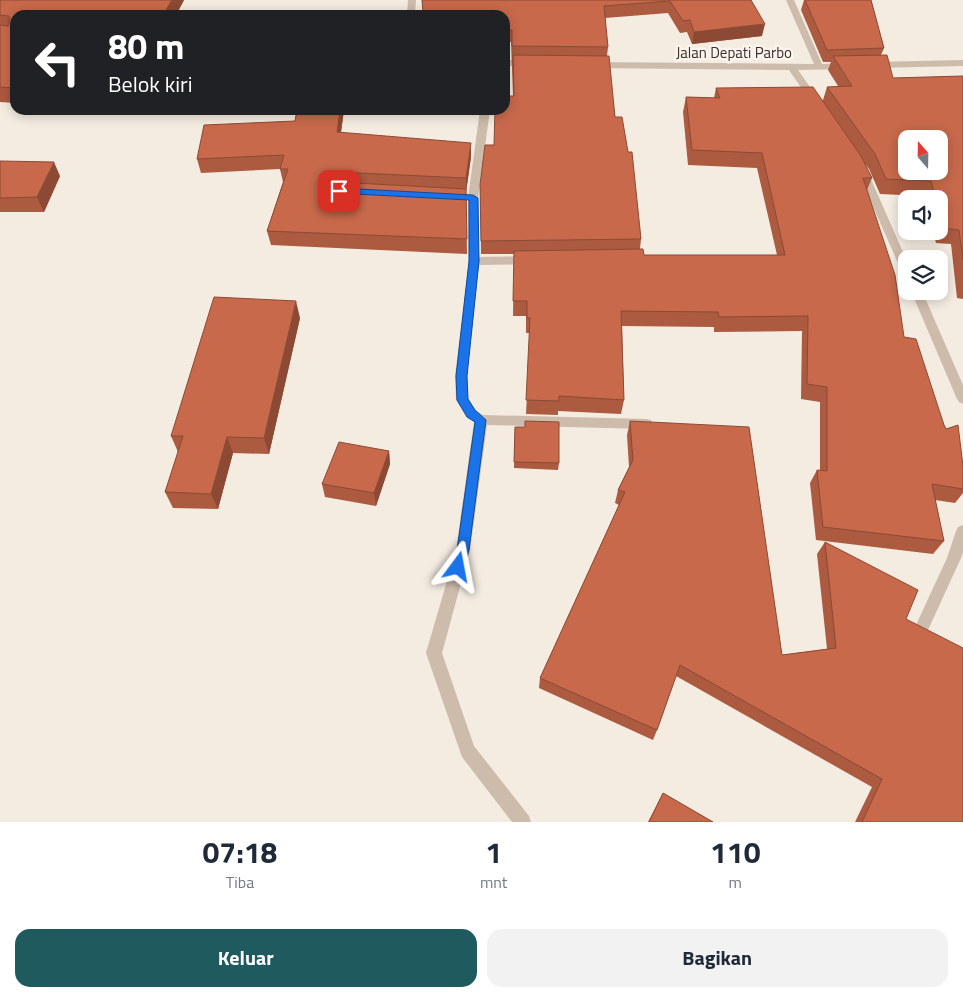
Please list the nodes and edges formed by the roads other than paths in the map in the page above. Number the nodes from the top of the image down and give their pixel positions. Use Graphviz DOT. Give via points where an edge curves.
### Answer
graph roads {
  1 [pos="790,0"];
  2 [pos="510,63"];
  3 [pos="534,63"];
  4 [pos="963,63"];
  5 [pos="584,64"];
  6 [pos="867,65"];
  7 [pos="818,66"];
  8 [pos="857,66"];
  9 [pos="792,67"];
  10 [pos="819,107"];
  11 [pos="484,115"];
  12 [pos="857,162"];
  13 [pos="898,252"];
  14 [pos="544,260"];
  15 [pos="474,261"];
  16 [pos="920,300"];
  17 [pos="963,399"];
  18 [pos="481,420"];
  19 [pos="661,424"];
  20 [pos="963,531"];
  21 [pos="923,625"];
  22 [pos="524,822"];
  1 -- 7 [label="street"];
  2 -- 3 [label="street"];
  4 -- 6 [label="street"];
  5 -- 9 [label="street, Jalan Depati Parbo"];
  7 -- 8 [label="street, Jalan Depati Parbo"];
  7 -- 9 [label="street, Jalan Depati Parbo"];
  9 -- 10 [label="street"];
  11 -- 15 [label="street" via="468,198"];
  12 -- 13 [label="street"];
  14 -- 15 [label="street"];
  15 -- 18 [label="street" via="461,376 462,400"];
  16 -- 17 [label="street"];
  18 -- 19 [label="street"];
  18 -- 22 [label="street" via="463,550 434,653 468,751"];
  20 -- 21 [label="street"];
}
